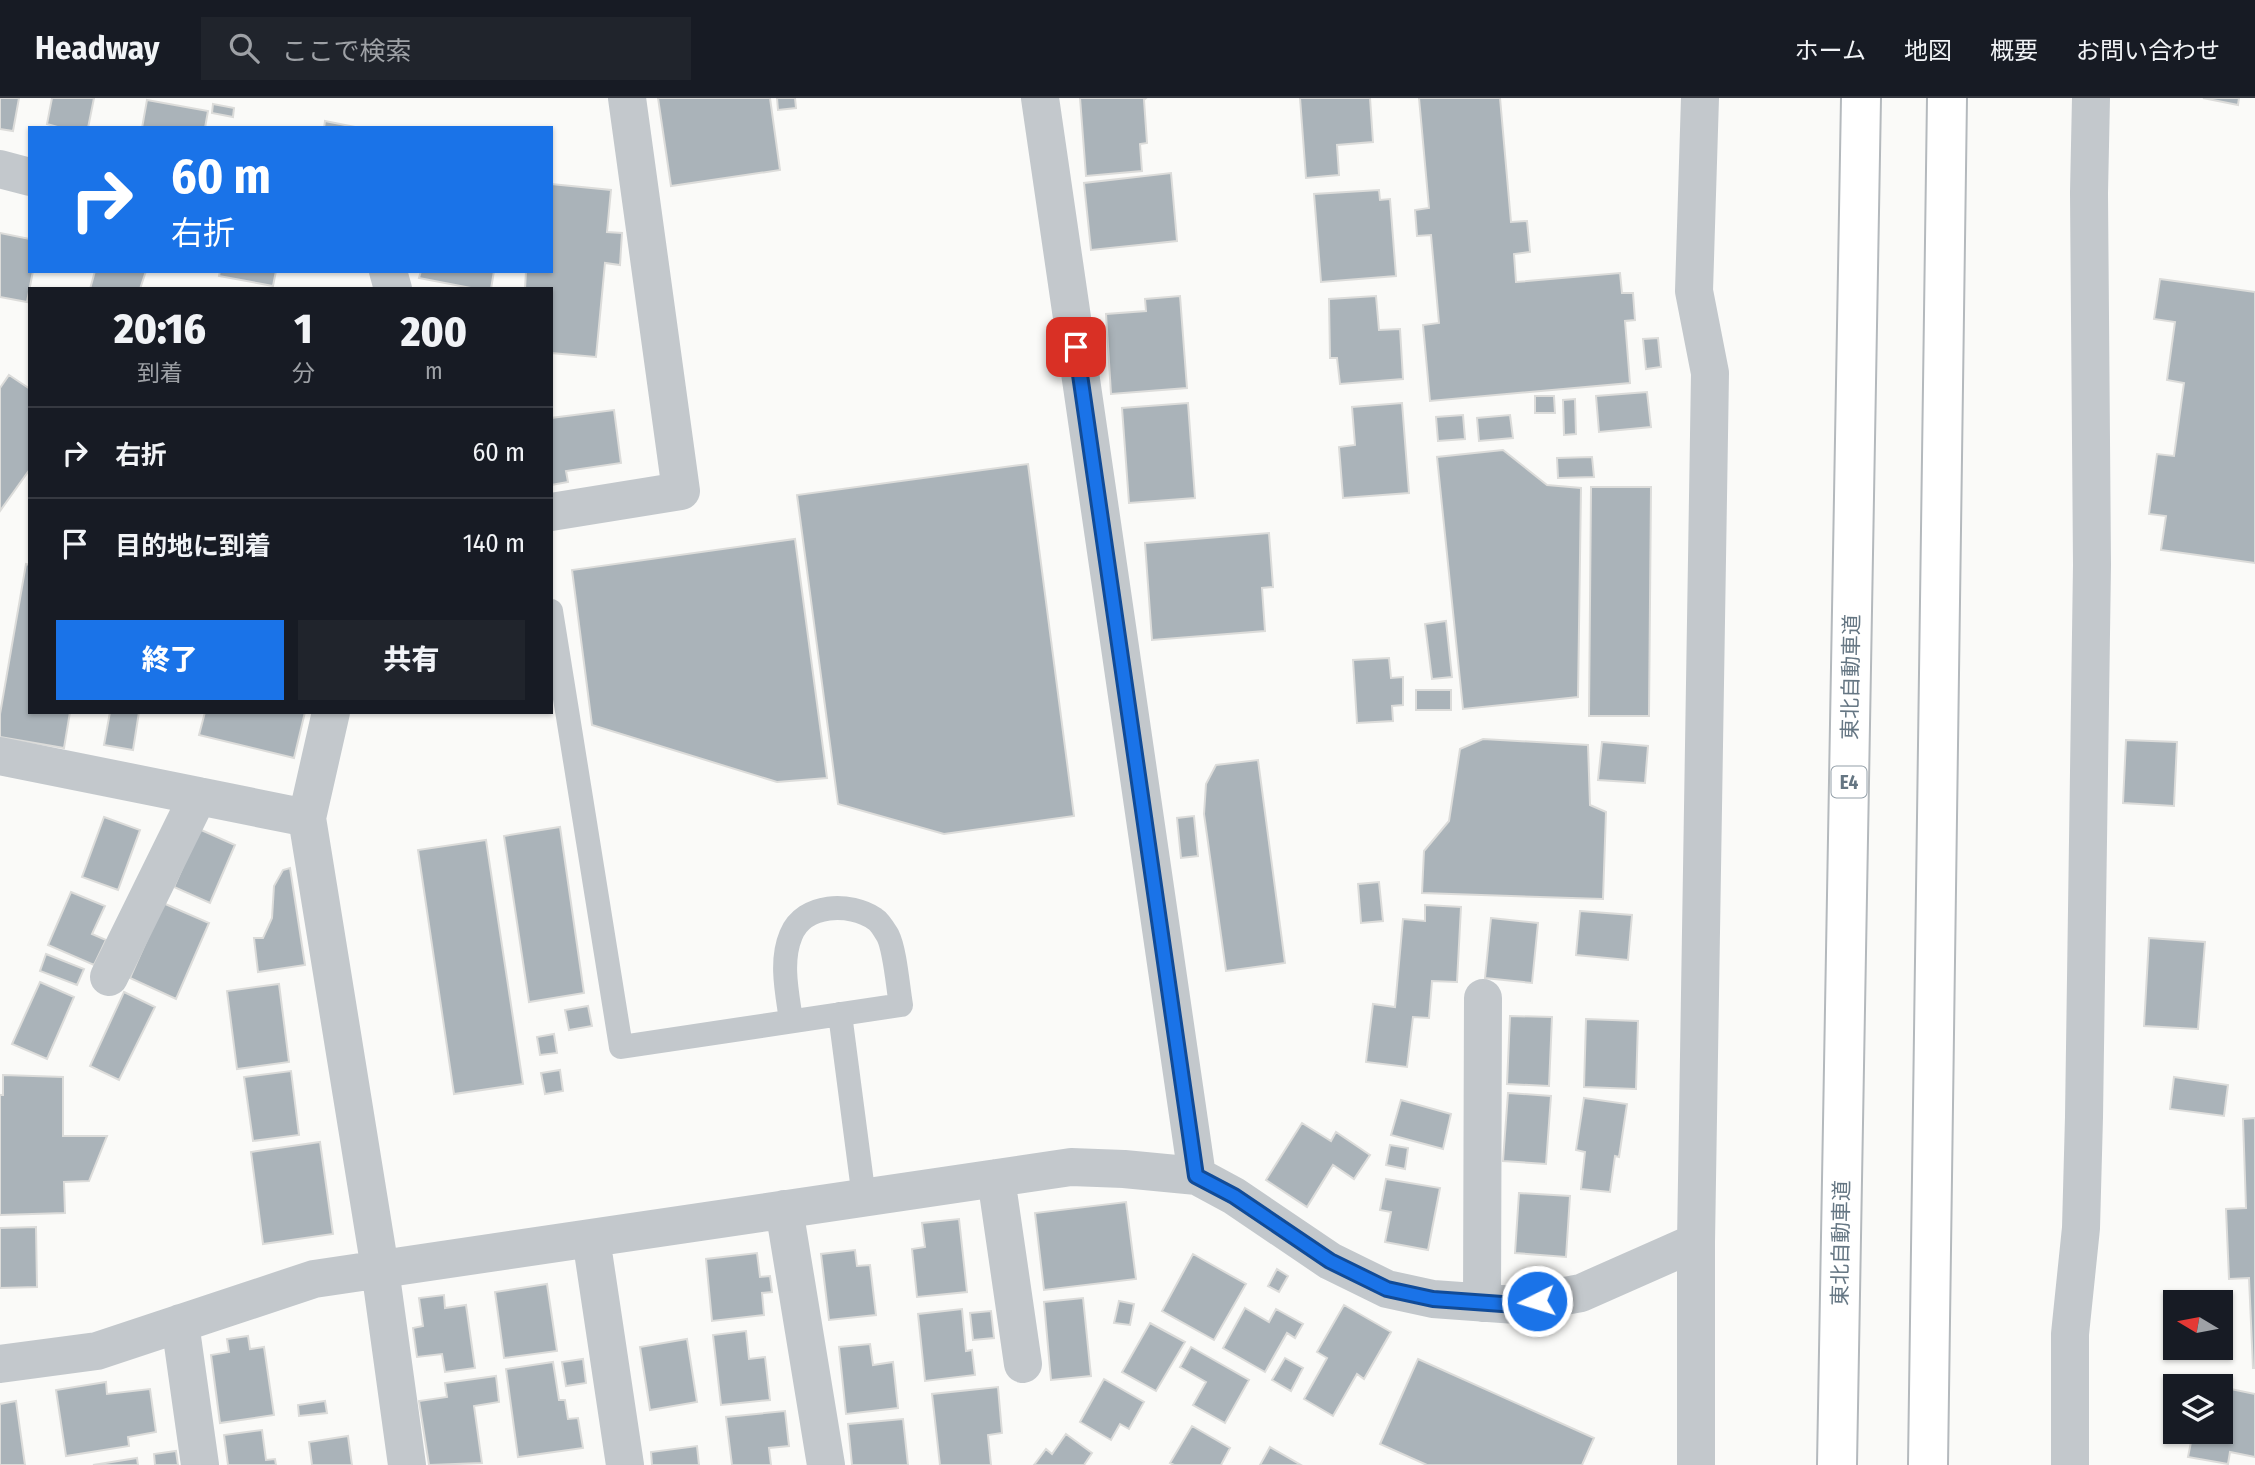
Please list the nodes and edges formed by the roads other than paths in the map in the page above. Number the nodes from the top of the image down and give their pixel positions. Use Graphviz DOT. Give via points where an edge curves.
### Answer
graph roads {
  1 [pos="627,98"];
  2 [pos="1040,98"];
  3 [pos="1700,98"];
  4 [pos="1861,98"];
  5 [pos="1947,98"];
  6 [pos="2091,98"];
  7 [pos="0,169"];
  8 [pos="28,176"];
  9 [pos="553,512"];
  10 [pos="553,623"];
  11 [pos="331,714"];
  12 [pos="0,756"];
  13 [pos="198,796"];
  14 [pos="307,818"];
  15 [pos="109,977"];
  16 [pos="1483,998"];
  17 [pos="840,1014"];
  18 [pos="791,1020"];
  19 [pos="1196,1176"];
  20 [pos="996,1178"];
  21 [pos="864,1198"];
  22 [pos="785,1209"];
  23 [pos="591,1238"];
  24 [pos="1696,1242"];
  25 [pos="380,1269"];
  26 [pos="1482,1303"];
  27 [pos="180,1323"];
  28 [pos="0,1364"];
  29 [pos="1023,1364"];
  30 [pos="200,1465"];
  31 [pos="407,1465"];
  32 [pos="625,1465"];
  33 [pos="826,1465"];
  34 [pos="1696,1465"];
  35 [pos="1837,1465"];
  36 [pos="1928,1465"];
  37 [pos="2070,1465"];
  1 -- 9 [label="street" via="681,491"];
  2 -- 19 [label="street"];
  3 -- 24 [label="street" via="1694,291 1710,373"];
  4 -- 35 [label="highway, 東北自動車道 / E4"];
  5 -- 36 [label="highway"];
  6 -- 37 [label="street" via="2084,1117 2081,1228 2070,1334"];
  7 -- 8 [label="street"];
  10 -- 18 [label="lane" via="621,1047"];
  11 -- 14 [label="street"];
  12 -- 13 [label="street"];
  13 -- 14 [label="street"];
  13 -- 15 [label="street"];
  14 -- 25 [label="street"];
  16 -- 26 [label="street"];
  17 -- 18 [label="lane"];
  17 -- 18 [label="lane" via="901,1005 890,939 877,920 858,911 827,907 806,916 791,933 784,965"];
  17 -- 21 [label="lane"];
  19 -- 20 [label="street" via="1071,1167"];
  19 -- 26 [label="street" via="1330,1261 1387,1289"];
  20 -- 21 [label="street"];
  20 -- 29 [label="street"];
  21 -- 22 [label="street"];
  22 -- 23 [label="street"];
  22 -- 33 [label="street"];
  23 -- 25 [label="street"];
  23 -- 32 [label="street"];
  24 -- 26 [label="street" via="1581,1293 1516,1305"];
  24 -- 34 [label="street"];
  25 -- 27 [label="street" via="314,1279"];
  25 -- 31 [label="street"];
  27 -- 28 [label="street" via="97,1351"];
  27 -- 30 [label="street"];
}
